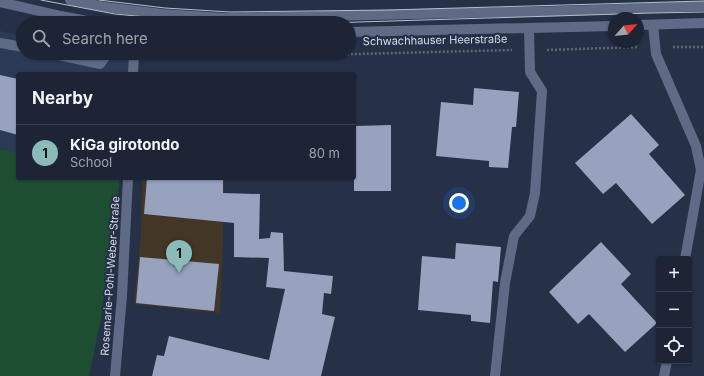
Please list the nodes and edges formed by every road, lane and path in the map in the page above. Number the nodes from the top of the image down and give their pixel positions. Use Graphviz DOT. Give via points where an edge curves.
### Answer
graph roads {
  1 [pos="70,0"];
  2 [pos="0,2"];
  3 [pos="704,6"];
  4 [pos="61,16"];
  5 [pos="193,16"];
  6 [pos="321,16"];
  7 [pos="704,23"];
  8 [pos="644,25"];
  9 [pos="653,25"];
  10 [pos="608,26"];
  11 [pos="529,28"];
  12 [pos="356,32"];
  13 [pos="0,43"];
  14 [pos="16,46"];
  15 [pos="656,47"];
  16 [pos="704,47"];
  17 [pos="530,50"];
  18 [pos="356,54"];
  19 [pos="82,60"];
  20 [pos="103,60"];
  21 [pos="134,60"];
  22 [pos="133,72"];
  23 [pos="128,180"];
  24 [pos="686,256"];
  25 [pos="666,364"];
  26 [pos="115,376"];
  27 [pos="495,376"];
  28 [pos="664,376"];
  1 -- 5 [label="main road" via="105,7"];
  2 -- 4 [label="main road"];
  3 -- 6 [label="main road"];
  7 -- 9 [label="main road"];
  8 -- 9 [label="main road"];
  9 -- 15 [label="main road"];
  10 -- 11 [label="main road, Schwachhauser Heerstraße"];
  11 -- 12 [label="main road, Schwachhauser Heerstraße"];
  11 -- 17 [label="main road"];
  13 -- 14 [label="main road"];
  15 -- 16 [label="path, Schwachhauser Heerstraße"];
  15 -- 17 [label="path, Schwachhauser Heerstraße"];
  15 -- 24 [label="main road" via="656,54 696,146 701,170"];
  17 -- 18 [label="path, Schwachhauser Heerstraße"];
  17 -- 27 [label="main road" via="530,72 542,91 535,193 530,216 514,236 505,283"];
  19 -- 20 [label="main road" via="100,64"];
  21 -- 22 [label="main road"];
  23 -- 26 [label="main road, Rosemarie-Pohl-Weber-Straße"];
  25 -- 28 [label="main road"];
}
